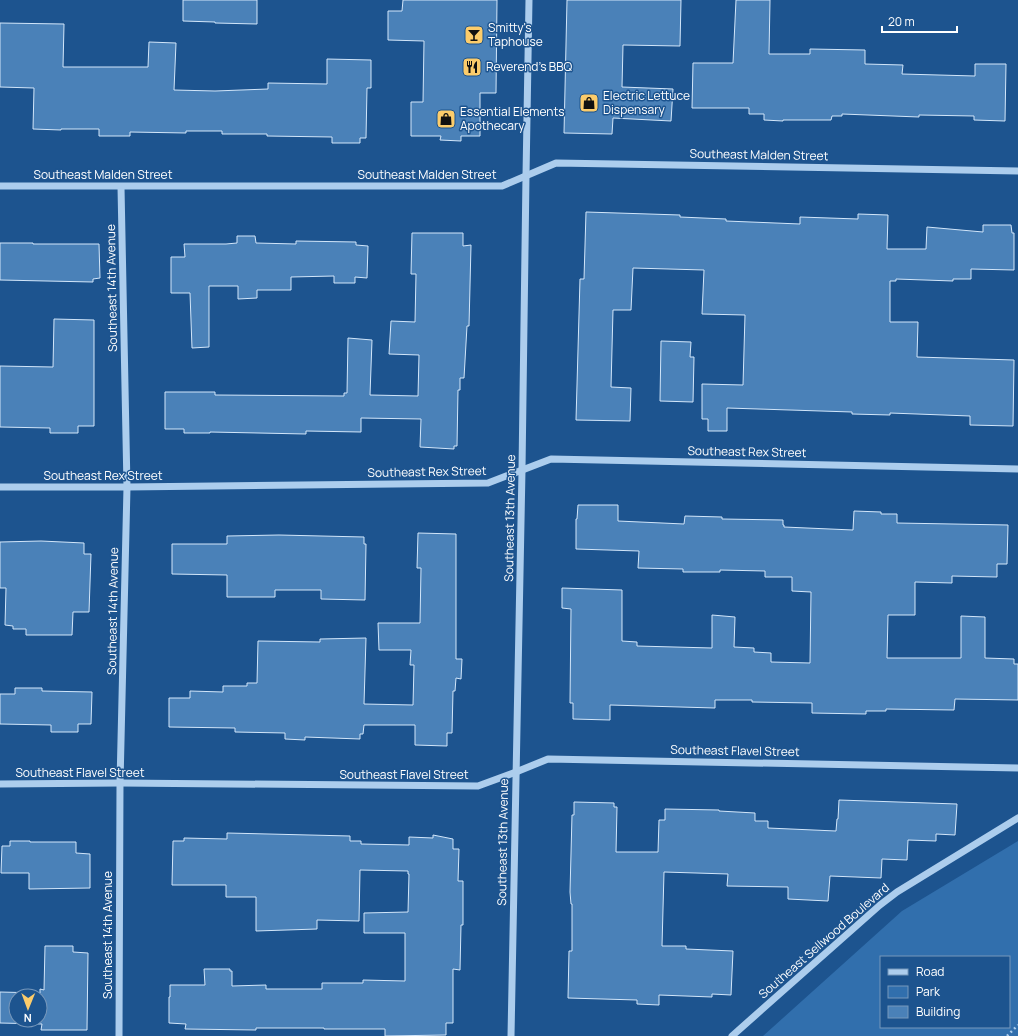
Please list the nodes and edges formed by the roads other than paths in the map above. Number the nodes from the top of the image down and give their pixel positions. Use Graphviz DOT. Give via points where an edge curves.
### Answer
graph roads {
  1 [pos="529,0"];
  2 [pos="1018,170"];
  3 [pos="526,176"];
  4 [pos="0,186"];
  5 [pos="121,186"];
  6 [pos="1018,469"];
  7 [pos="522,470"];
  8 [pos="0,487"];
  9 [pos="127,487"];
  10 [pos="1018,768"];
  11 [pos="516,772"];
  12 [pos="120,783"];
  13 [pos="0,784"];
  14 [pos="1018,818"];
  15 [pos="119,1036"];
  16 [pos="511,1036"];
  17 [pos="732,1036"];
  1 -- 3 [label="street, Southeast 13th Avenue"];
  2 -- 3 [label="street, Southeast Malden Street" via="556,163"];
  3 -- 5 [label="street, Southeast Malden Street" via="502,186"];
  3 -- 7 [label="street, Southeast 13th Avenue"];
  4 -- 5 [label="street, Southeast Malden Street"];
  5 -- 9 [label="street, Southeast 14th Avenue"];
  6 -- 7 [label="street, Southeast Rex Street" via="551,459"];
  7 -- 9 [label="street, Southeast Rex Street" via="488,483"];
  7 -- 11 [label="street, Southeast 13th Avenue"];
  8 -- 9 [label="street, Southeast Rex Street"];
  9 -- 12 [label="street, Southeast 14th Avenue"];
  10 -- 11 [label="street, Southeast Flavel Street" via="548,759"];
  11 -- 12 [label="street, Southeast Flavel Street" via="478,786"];
  11 -- 16 [label="street, Southeast 13th Avenue"];
  12 -- 13 [label="street, Southeast Flavel Street"];
  12 -- 15 [label="street, Southeast 14th Avenue"];
  14 -- 17 [label="street, Southeast Sellwood Boulevard" via="897,892"];
}
